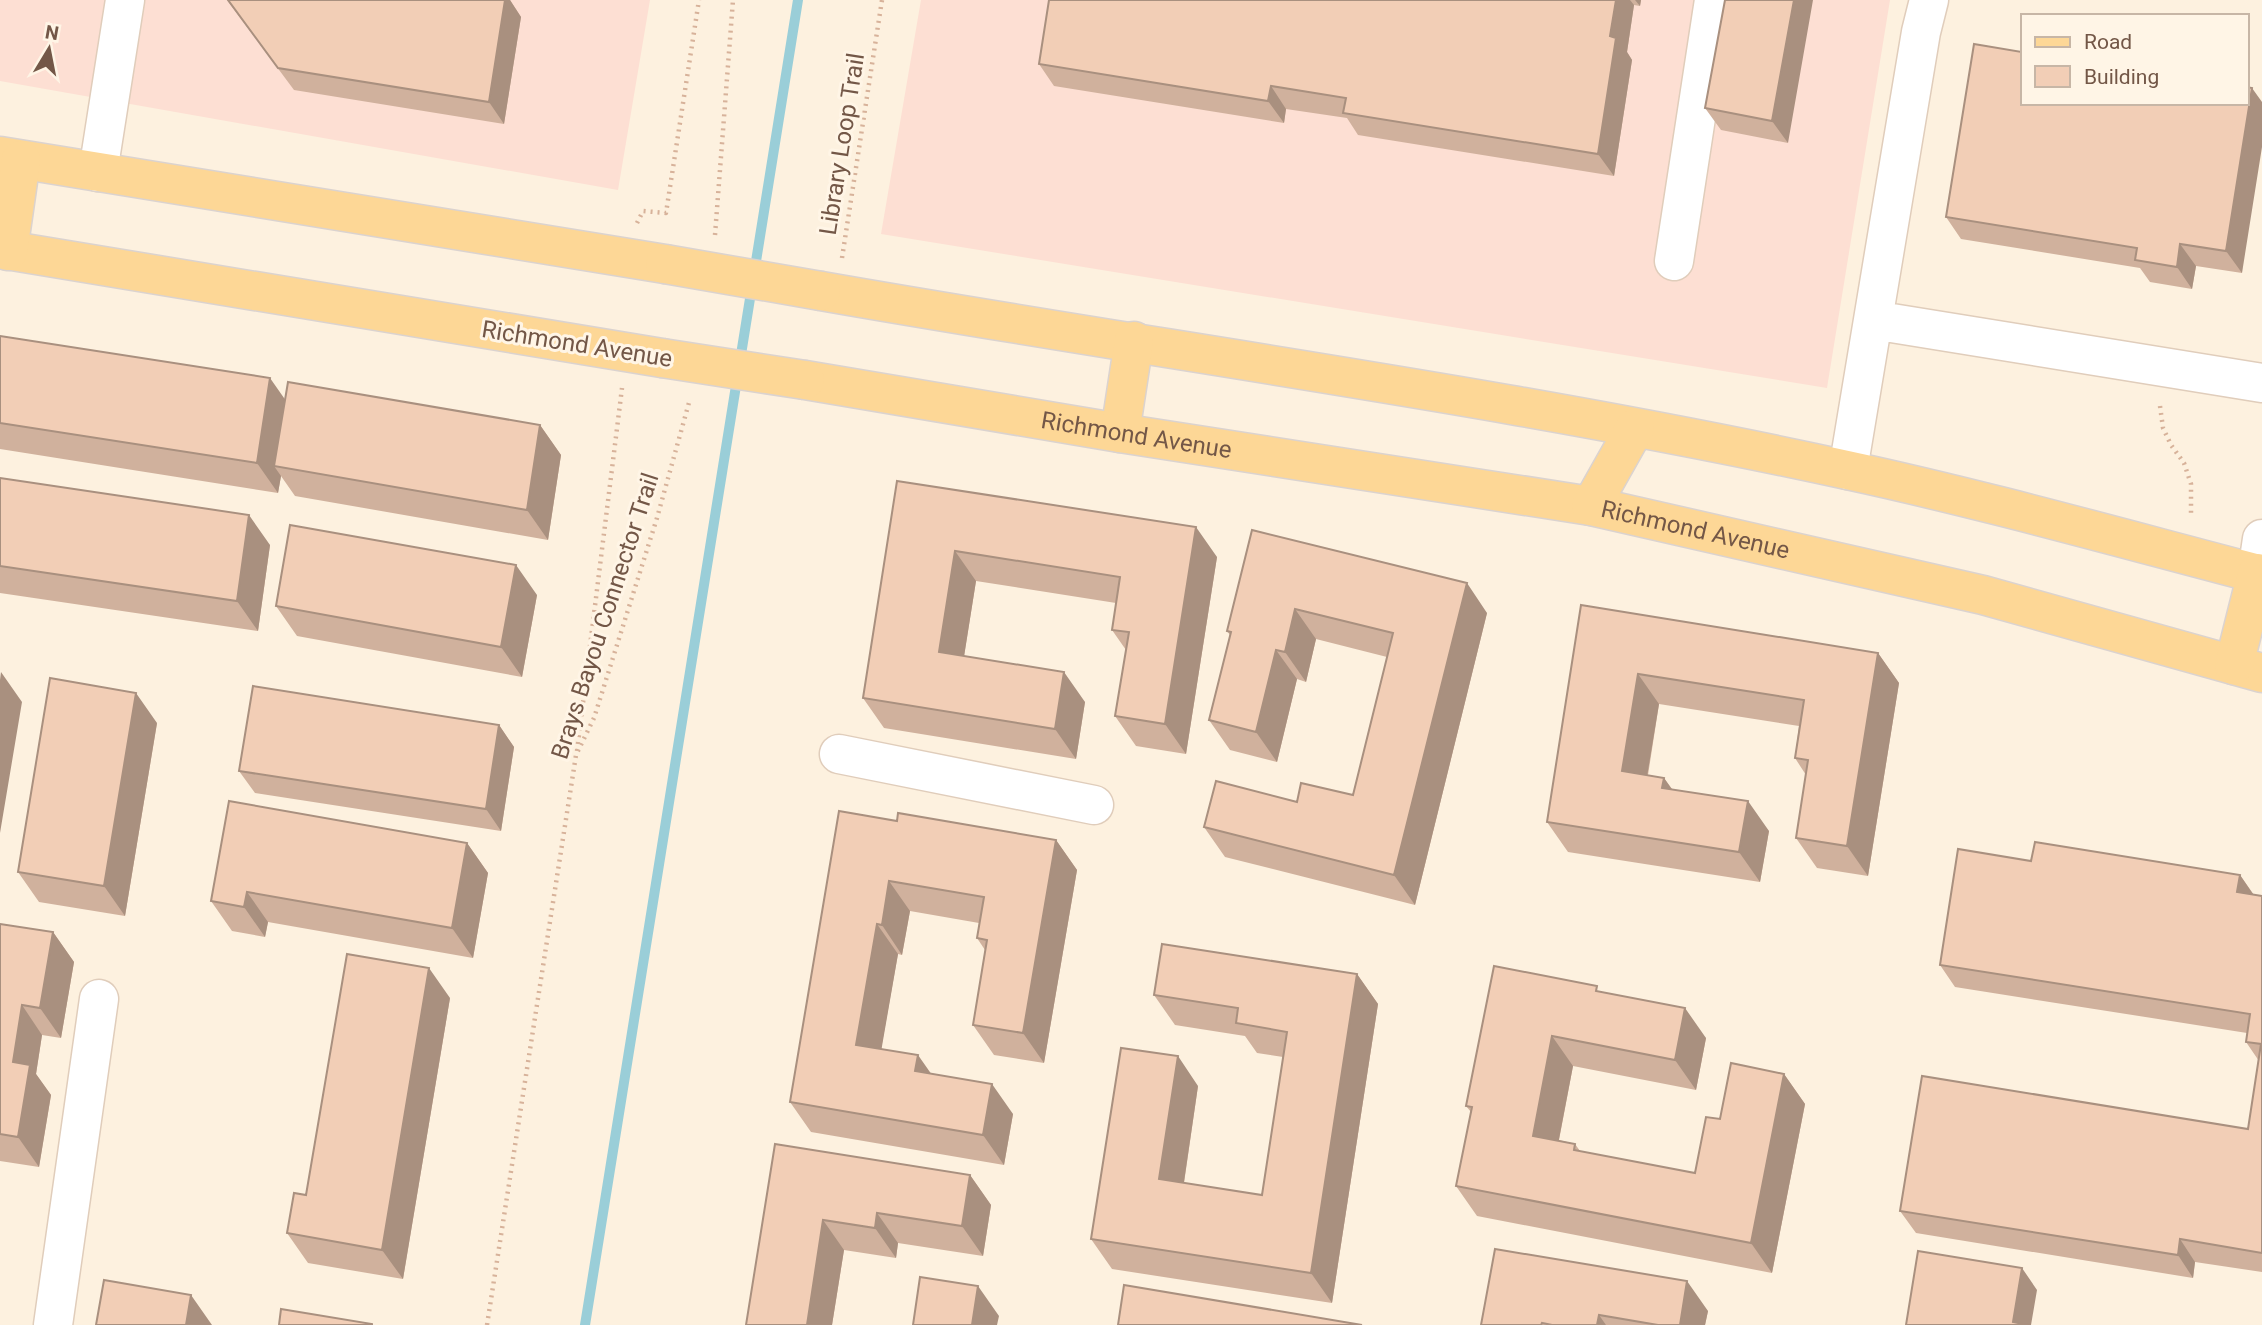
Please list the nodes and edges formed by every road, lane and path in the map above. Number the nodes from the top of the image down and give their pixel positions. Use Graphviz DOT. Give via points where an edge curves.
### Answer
graph roads {
  1 [pos="125,0"];
  2 [pos="699,0"];
  3 [pos="733,0"];
  4 [pos="882,0"];
  5 [pos="1714,0"];
  6 [pos="1929,0"];
  7 [pos="10,158"];
  8 [pos="98,173"];
  9 [pos="714,240"];
  10 [pos="4,250"];
  11 [pos="1674,261"];
  12 [pos="655,262"];
  13 [pos="829,292"];
  14 [pos="1873,320"];
  15 [pos="1134,341"];
  16 [pos="2166,367"];
  17 [pos="623,379"];
  18 [pos="2262,383"];
  19 [pos="691,398"];
  20 [pos="1635,428"];
  21 [pos="1120,433"];
  22 [pos="1848,470"];
  23 [pos="1591,506"];
  24 [pos="2183,554"];
  25 [pos="2260,562"];
  26 [pos="2248,669"];
  27 [pos="839,754"];
  28 [pos="576,755"];
  29 [pos="1094,805"];
  30 [pos="99,999"];
  31 [pos="53,1325"];
  32 [pos="487,1325"];
  1 -- 8 [label="lane"];
  2 -- 12 [label="path" via="666,213 643,211 635,227 659,233"];
  3 -- 9 [label="path"];
  4 -- 13 [label="path, Library Loop Trail"];
  5 -- 11 [label="lane"];
  6 -- 14 [label="lane"];
  7 -- 8 [label="main road"];
  7 -- 10 [label="main road"];
  8 -- 12 [label="main road"];
  10 -- 21 [label="main road, Richmond Avenue, bridge"];
  12 -- 13 [label="main road, bridge"];
  13 -- 15 [label="main road"];
  14 -- 16 [label="lane"];
  14 -- 22 [label="lane"];
  15 -- 20 [label="main road"];
  15 -- 21 [label="main road"];
  16 -- 18 [label="lane"];
  16 -- 24 [label="path" via="2160,405 2163,428 2192,484"];
  17 -- 28 [label="path"];
  19 -- 28 [label="path, Brays Bayou Connector Trail" via="594,718"];
  20 -- 22 [label="main road"];
  20 -- 23 [label="main road"];
  21 -- 23 [label="main road, Richmond Avenue"];
  22 -- 24 [label="main road"];
  23 -- 26 [label="main road, Richmond Avenue" via="1983,594"];
  24 -- 25 [label="main road"];
  25 -- 26 [label="main road"];
  27 -- 29 [label="lane"];
  28 -- 32 [label="path, Brays Bayou Connector Trail"];
  30 -- 31 [label="lane"];
}
